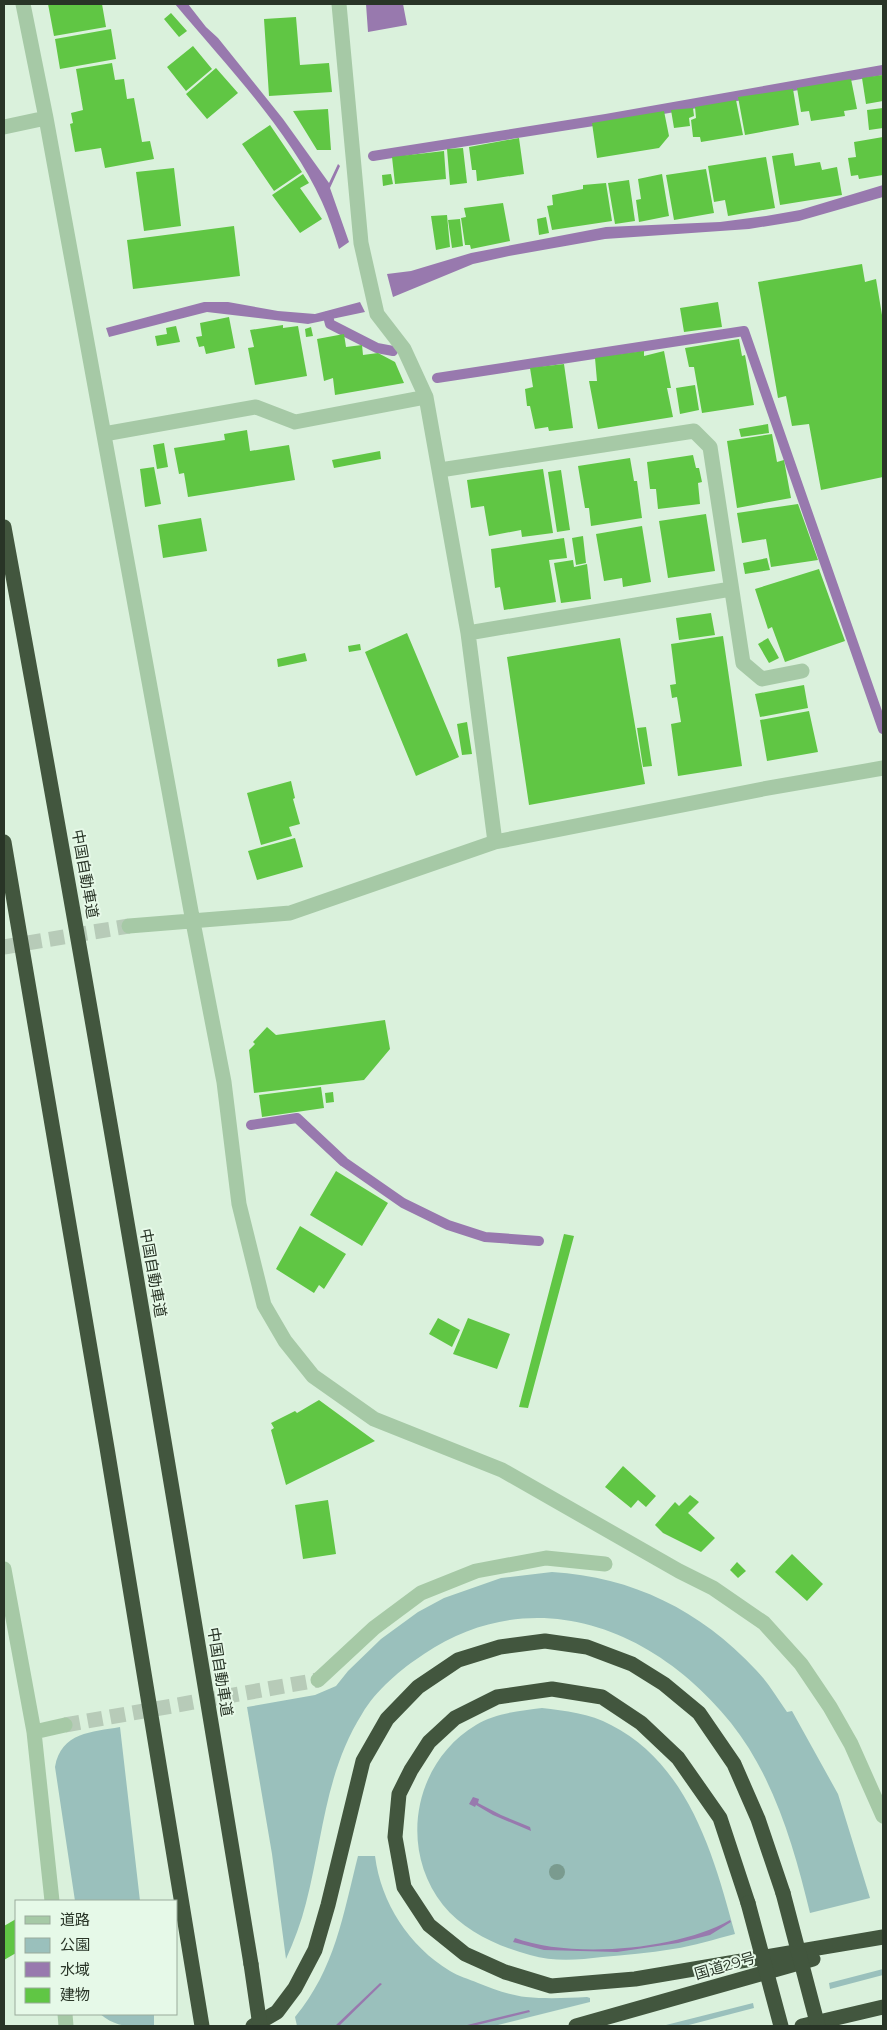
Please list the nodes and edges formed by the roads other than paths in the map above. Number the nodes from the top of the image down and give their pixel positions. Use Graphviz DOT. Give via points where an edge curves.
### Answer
graph roads {
  1 [pos="23,4"];
  2 [pos="339,4"];
  3 [pos="46,118"];
  4 [pos="4,126"];
  5 [pos="426,397"];
  6 [pos="104,434"];
  7 [pos="440,470"];
  8 [pos="4,527"];
  9 [pos="731,589"];
  10 [pos="468,633"];
  11 [pos="802,671"];
  12 [pos="883,768"];
  13 [pos="4,842"];
  14 [pos="495,842"];
  15 [pos="193,922"];
  16 [pos="129,926"];
  17 [pos="605,1564"];
  18 [pos="4,1569"];
  19 [pos="318,1680"];
  20 [pos="65,1724"];
  21 [pos="34,1732"];
  22 [pos="883,1816"];
  23 [pos="52,1900"];
  24 [pos="883,1938"];
  25 [pos="883,2007"];
  26 [pos="202,2026"];
  27 [pos="253,2026"];
  28 [pos="260,2026"];
  29 [pos="576,2026"];
  30 [pos="781,2026"];
  31 [pos="802,2026"];
  32 [pos="818,2026"];
  1 -- 3 [label="street"];
  2 -- 5 [label="street" via="361,243 378,314 404,349"];
  3 -- 4 [label="street"];
  3 -- 6 [label="street"];
  5 -- 6 [label="street" via="295,422 256,407"];
  5 -- 7 [label="street"];
  6 -- 15 [label="street"];
  7 -- 9 [label="street" via="694,431 710,447"];
  7 -- 10 [label="street"];
  8 -- 28 [label="highway, 中国自動車道, bridge" via="162,1426"];
  9 -- 10 [label="street"];
  9 -- 11 [label="street" via="743,663 762,679"];
  10 -- 14 [label="street"];
  12 -- 14 [label="street"];
  13 -- 26 [label="highway" via="108,1448"];
  14 -- 15 [label="street" via="290,913"];
  15 -- 16 [label="street"];
  15 -- 22 [label="street" via="224,1082 239,1204 264,1305 285,1341 314,1376 374,1419 502,1470 713,1588 764,1623 801,1664 830,1707 851,1744"];
  17 -- 19 [label="street" via="546,1558 476,1571 422,1593 374,1628"];
  18 -- 21 [label="street"];
  20 -- 21 [label="street"];
  21 -- 23 [label="street"];
  24 -- 29 [label="highway, 国道29号"];
  24 -- 30 [label="highway, bridge" via="635,1979 551,1986 505,1972 465,1954 429,1925 404,1887 395,1837 399,1794 429,1742 455,1718 498,1697 552,1689 602,1697 642,1723 678,1758 720,1818 748,1903"];
  25 -- 31 [label="highway"];
  27 -- 32 [label="highway, bridge" via="277,2012 295,1988 315,1950 363,1761 387,1719 418,1687 458,1660 500,1647 545,1641 587,1647 632,1664 664,1684 698,1713 734,1764 758,1819 784,1893"];
}
